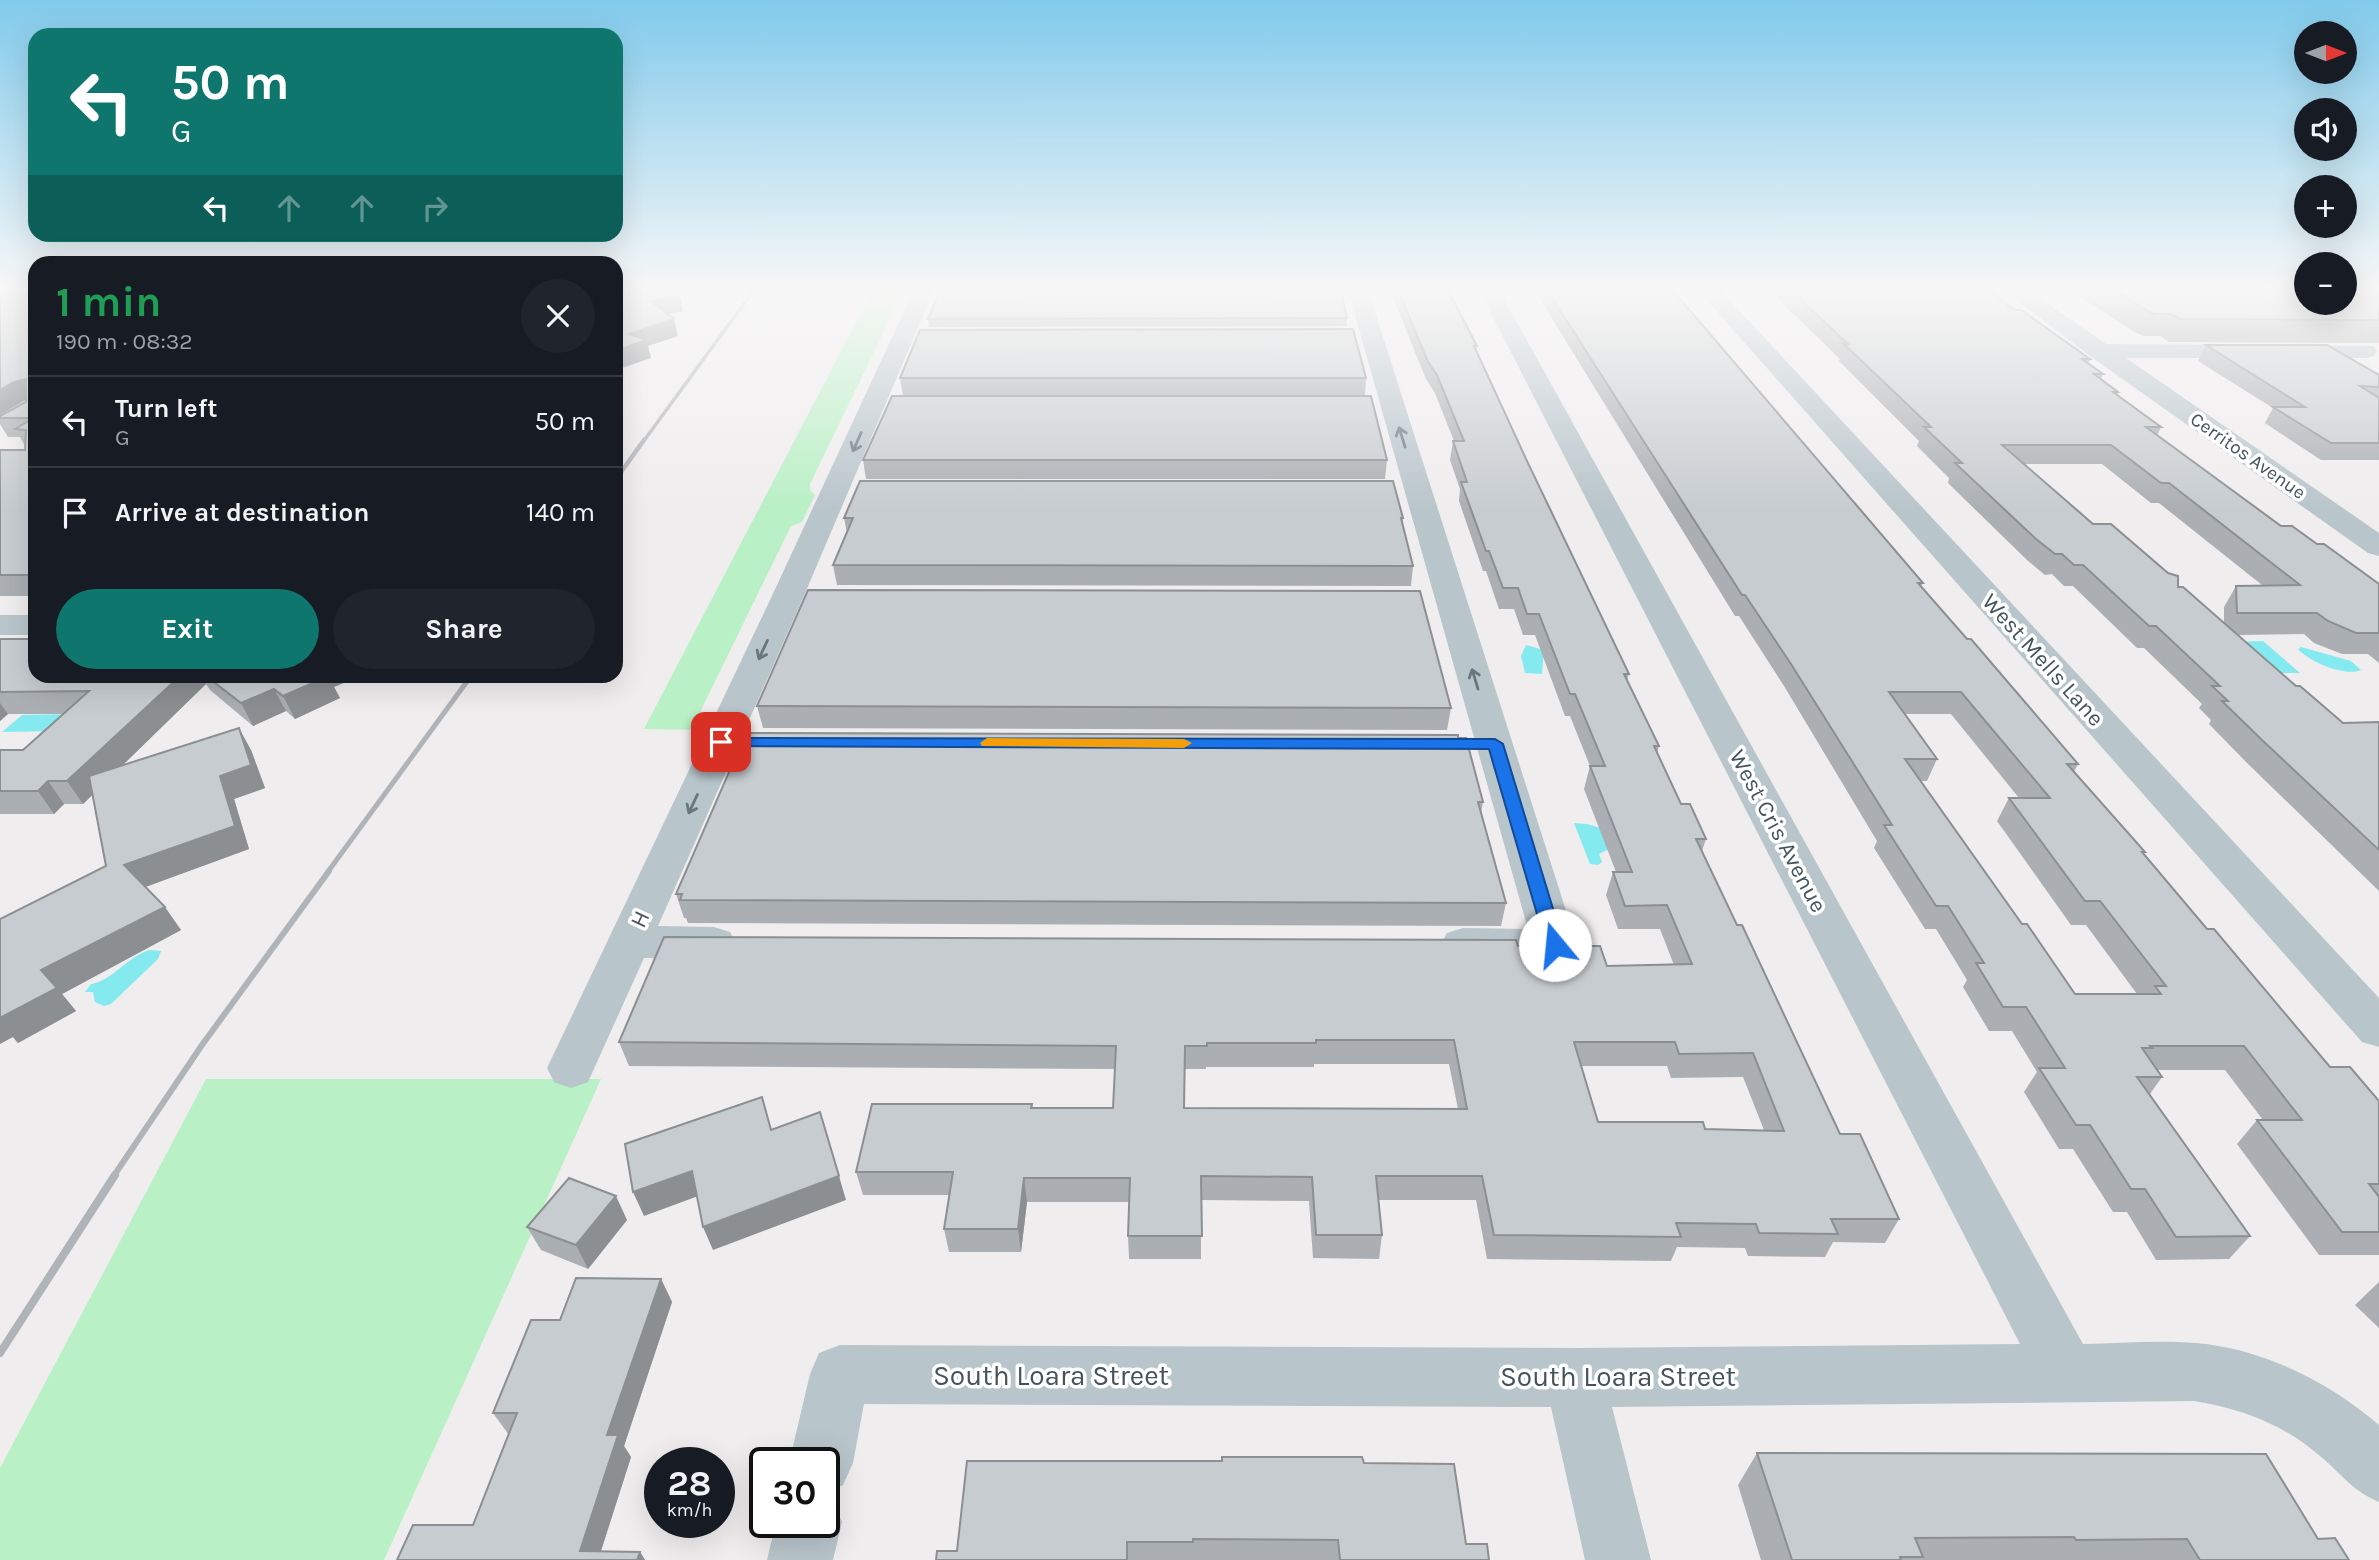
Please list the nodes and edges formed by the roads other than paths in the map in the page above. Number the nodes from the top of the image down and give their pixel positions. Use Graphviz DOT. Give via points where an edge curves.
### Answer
graph roads {
  1 [pos="906,363"];
  2 [pos="1373,363"];
  3 [pos="1528,363"];
  4 [pos="1774,363"];
  5 [pos="2115,363"];
  6 [pos="1363,404"];
  7 [pos="1392,404"];
  8 [pos="836,490"];
  9 [pos="867,490"];
  10 [pos="2379,547"];
  11 [pos="787,598"];
  12 [pos="819,598"];
  13 [pos="0,625"];
  14 [pos="28,625"];
  15 [pos="721,742"];
  16 [pos="761,742"];
  17 [pos="630,942"];
  18 [pos="748,943"];
  19 [pos="1429,944"];
  20 [pos="2379,1029"];
  21 [pos="571,1068"];
  22 [pos="2066,1372"];
  23 [pos="1575,1378"];
  24 [pos="824,1447"];
  25 [pos="2375,1465"];
  26 [pos="805,1538"];
  27 [pos="800,1560"];
  28 [pos="1618,1560"];
  1 -- 8 [label="street, H, one-way" via="887,405"];
  2 -- 7 [label="street"];
  3 -- 22 [label="street, West Cris Avenue"];
  4 -- 20 [label="street, West Mells Lane"];
  5 -- 10 [label="street, Cerritos Avenue"];
  6 -- 7 [label="street"];
  19 -- 7 [label="street, one-way" via="1555,945 1477,744 1405,490"];
  8 -- 9 [label="street"];
  8 -- 11 [label="street, H"];
  11 -- 12 [label="street"];
  11 -- 15 [label="street, H, one-way"];
  13 -- 14 [label="street"];
  15 -- 16 [label="street"];
  15 -- 17 [label="street, H, one-way"];
  17 -- 18 [label="street, H"];
  17 -- 21 [label="street"];
  22 -- 23 [label="street, South Loara Street"];
  22 -- 25 [label="street, South Loara Street" via="2194,1372 2241,1378 2315,1414"];
  23 -- 24 [label="street, South Loara Street" via="840,1374"];
  23 -- 28 [label="street"];
  26 -- 27 [label="street"];
}
